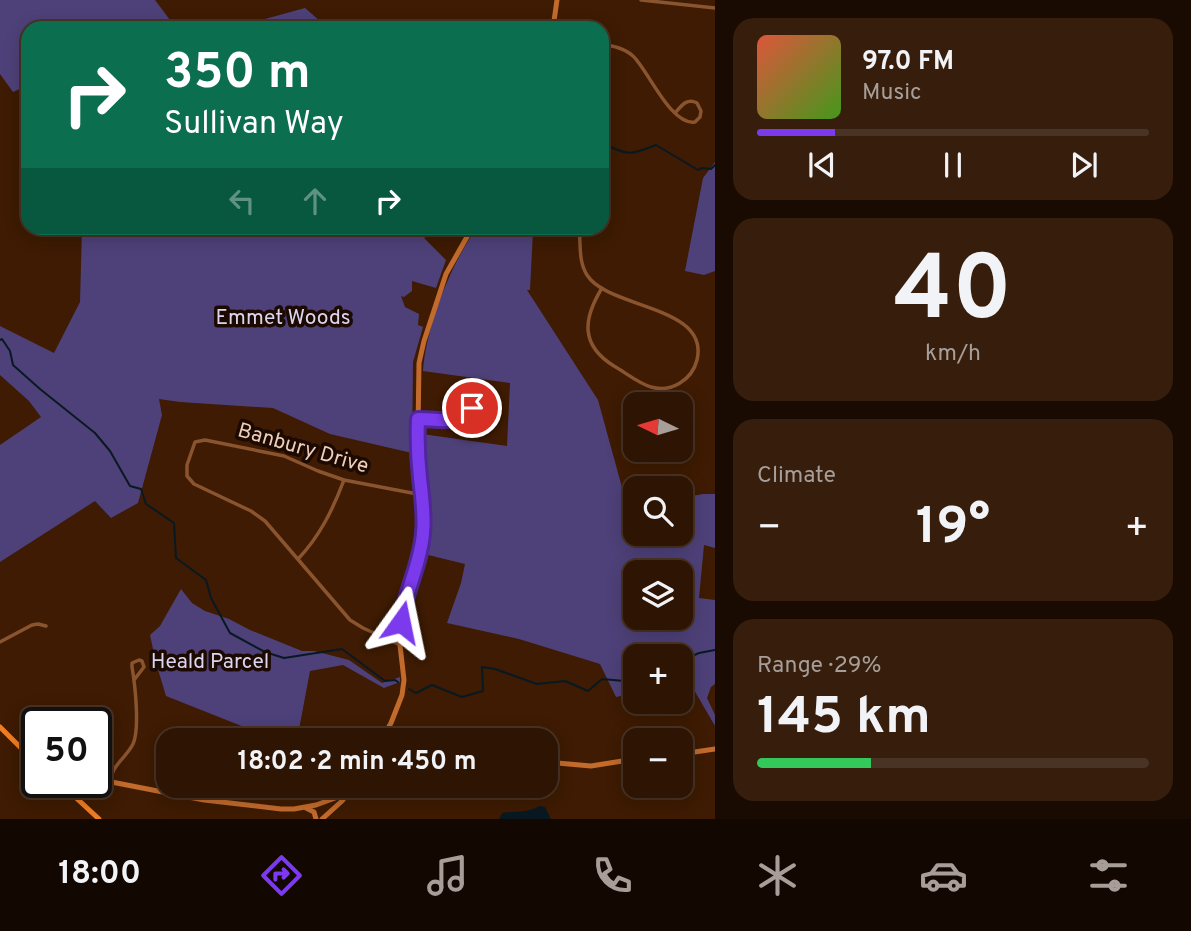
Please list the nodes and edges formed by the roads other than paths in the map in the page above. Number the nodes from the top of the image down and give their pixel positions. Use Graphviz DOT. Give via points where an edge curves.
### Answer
graph roads {
  1 [pos="557,0"];
  2 [pos="641,0"];
  3 [pos="715,8"];
  4 [pos="554,21"];
  5 [pos="609,46"];
  6 [pos="676,112"];
  7 [pos="468,235"];
  8 [pos="580,235"];
  9 [pos="601,288"];
  10 [pos="472,408"];
  11 [pos="418,419"];
  12 [pos="344,480"];
  13 [pos="422,493"];
  14 [pos="298,559"];
  15 [pos="46,626"];
  16 [pos="0,642"];
  17 [pos="400,645"];
  18 [pos="134,680"];
  19 [pos="0,727"];
  20 [pos="388,728"];
  21 [pos="21,748"];
  22 [pos="715,749"];
  23 [pos="693,752"];
  24 [pos="623,762"];
  25 [pos="558,763"];
  26 [pos="112,772"];
  27 [pos="112,781"];
  28 [pos="78,798"];
  29 [pos="335,798"];
  30 [pos="344,798"];
  31 [pos="303,808"];
  32 [pos="99,819"];
  33 [pos="316,819"];
  34 [pos="322,819"];
  1 -- 4 [label="main road"];
  2 -- 3 [label="street"];
  5 -- 6 [label="street" via="631,54"];
  6 -- 6 [label="street" via="692,122 701,111 691,101"];
  7 -- 11 [label="main road" via="446,274 424,341 418,372"];
  8 -- 9 [label="street" via="584,269"];
  9 -- 9 [label="street" via="587,323 597,352 652,387 671,388 687,378 697,362 698,349 687,326"];
  10 -- 11 [label="street" via="452,421"];
  11 -- 13 [label="main road"];
  12 -- 13 [label="street, Banbury Drive"];
  12 -- 14 [label="street" via="330,514"];
  12 -- 14 [label="street, Banbury Drive" via="273,453 205,440 193,445 187,471 190,480 259,515"];
  13 -- 17 [label="main road" via="423,535 403,609"];
  14 -- 17 [label="street, Banbury Drive" via="350,620"];
  15 -- 16 [label="street" via="32,625"];
  17 -- 20 [label="main road" via="402,695"];
  18 -- 18 [label="street" via="132,663 139,660 144,667"];
  18 -- 26 [label="street" via="135,739"];
  19 -- 21 [label="main road"];
  22 -- 23 [label="main road"];
  24 -- 25 [label="main road" via="591,766"];
  27 -- 31 [label="main road" via="229,804"];
  28 -- 32 [label="main road"];
  29 -- 31 [label="main road"];
  30 -- 34 [label="main road"];
  31 -- 33 [label="main road" via="314,812"];
}
